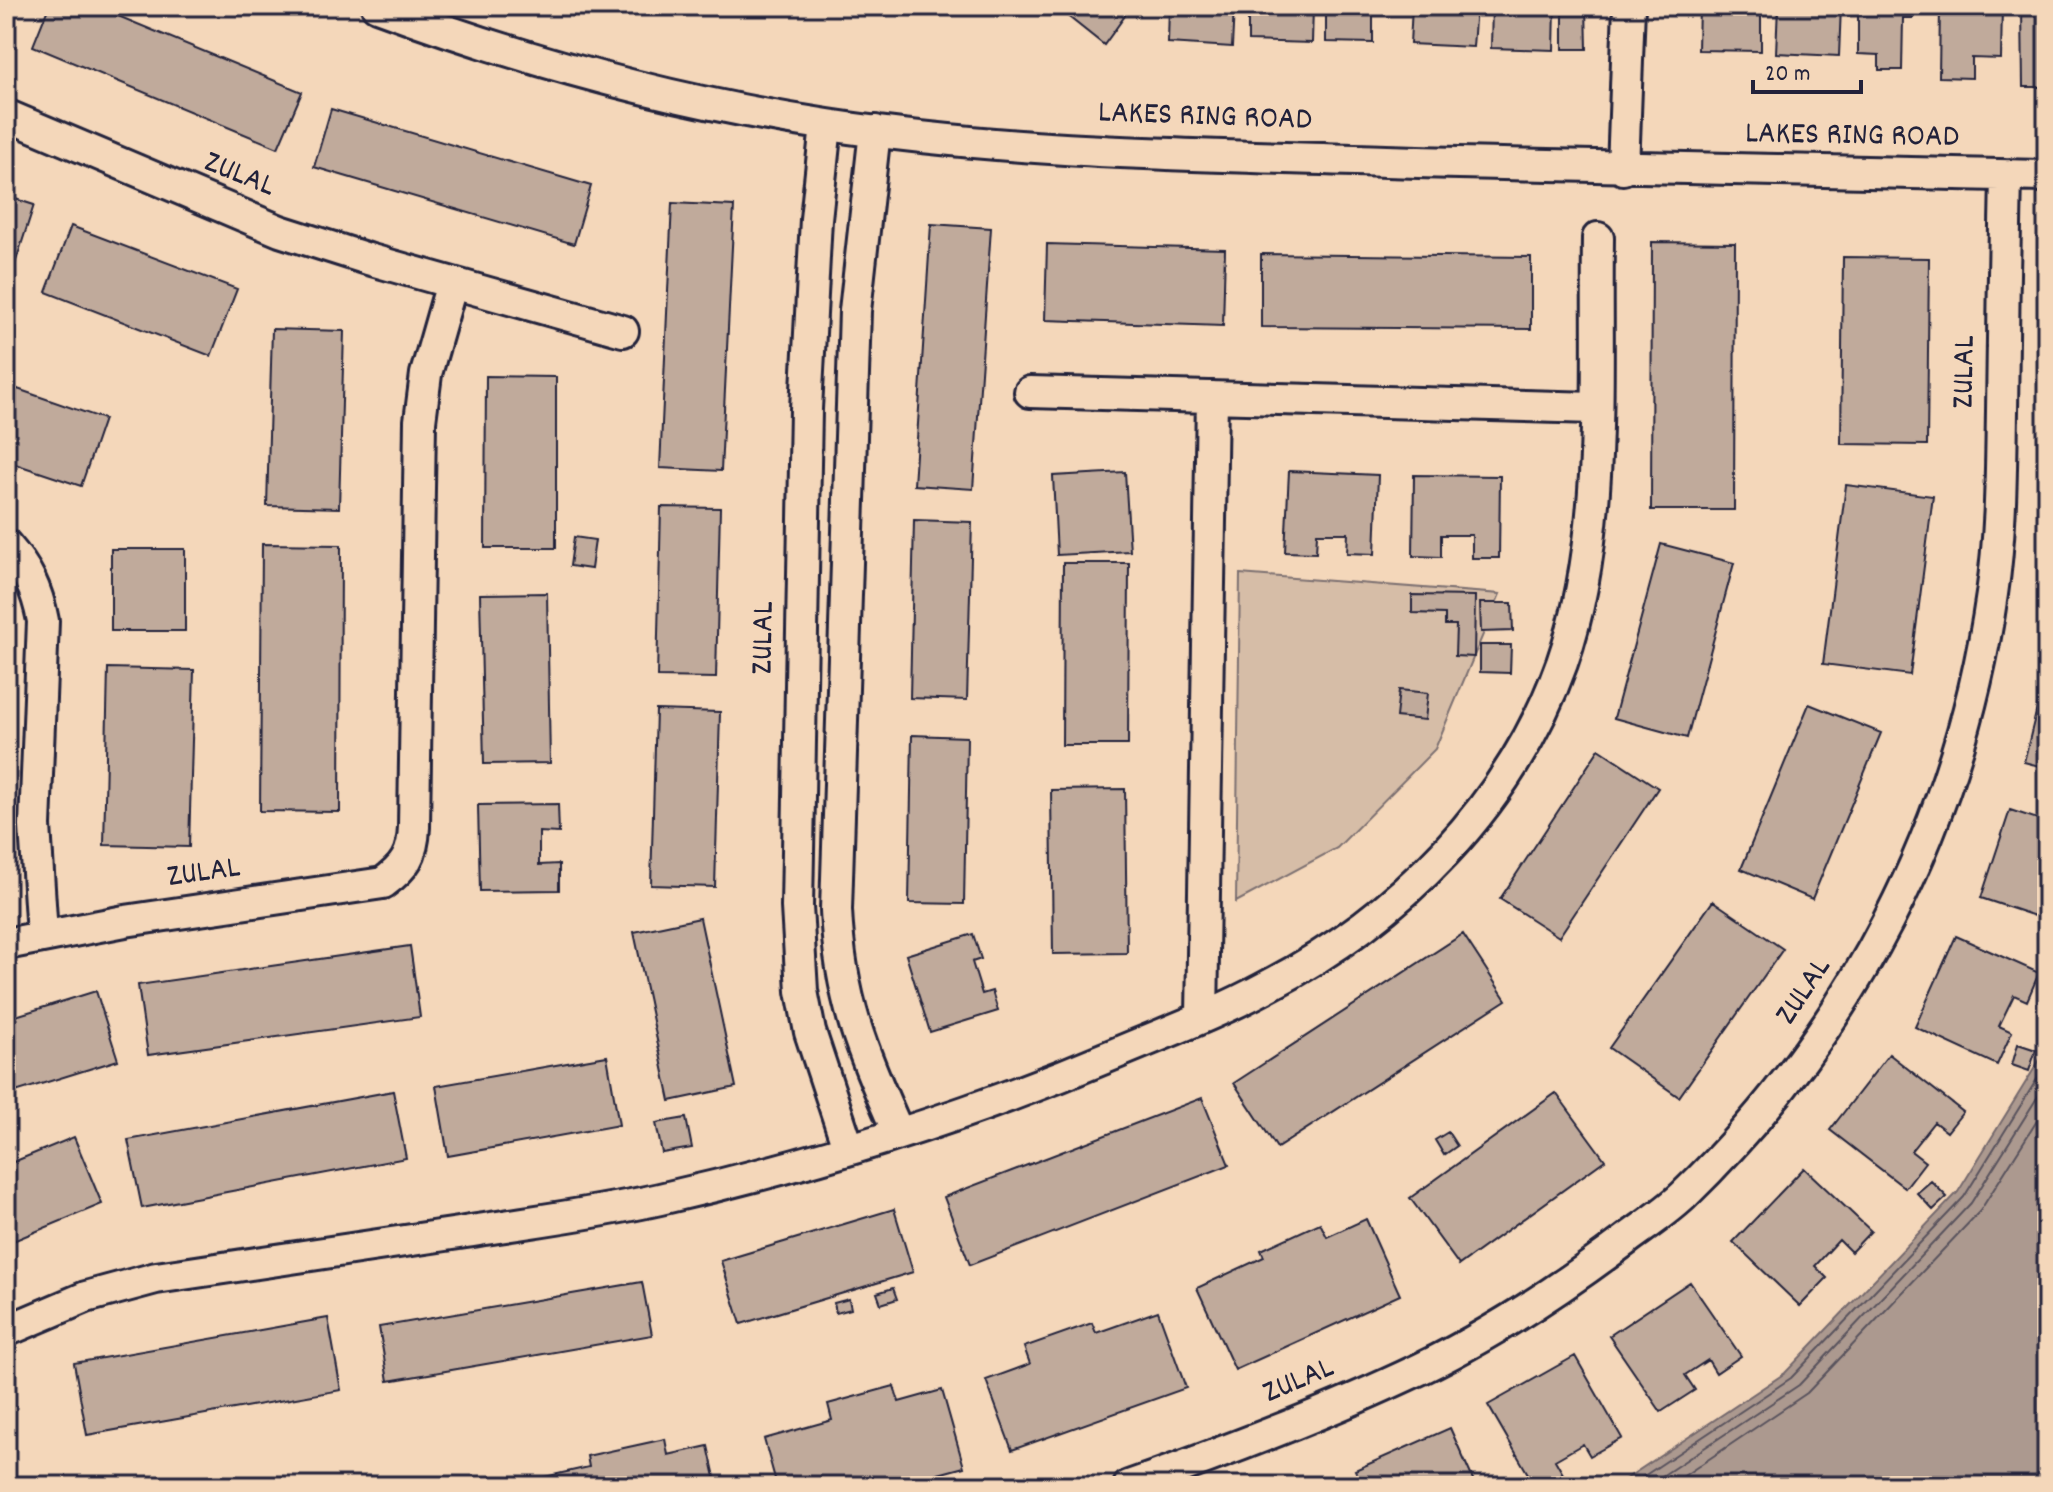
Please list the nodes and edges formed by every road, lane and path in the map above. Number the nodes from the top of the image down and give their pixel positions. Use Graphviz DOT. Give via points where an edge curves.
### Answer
graph roads {
  1 [pos="377,6"];
  2 [pos="1629,6"];
  3 [pos="6,115"];
  4 [pos="826,125"];
  5 [pos="875,131"];
  6 [pos="1623,169"];
  7 [pos="2006,176"];
  8 [pos="2047,176"];
  9 [pos="1598,238"];
  10 [pos="452,283"];
  11 [pos="623,331"];
  12 [pos="1030,392"];
  13 [pos="1212,397"];
  14 [pos="1595,408"];
  15 [pos="6,545"];
  16 [pos="42,935"];
  17 [pos="6,944"];
  18 [pos="1202,1017"];
  19 [pos="898,1132"];
  20 [pos="848,1147"];
  21 [pos="6,1331"];
  22 [pos="1129,1486"];
  1 -- 4 [label="street, LAKES RING ROAD" via="539,61"];
  2 -- 6 [label="street"];
  3 -- 10 [label="street, ZULAL" via="280,231"];
  4 -- 5 [label="street, LAKES RING ROAD"];
  4 -- 20 [label="street, ZULAL" via="806,409 797,907 810,1032"];
  5 -- 6 [label="street, LAKES RING ROAD" via="1137,153"];
  5 -- 19 [label="street" via="855,311 836,910 842,986 852,1023"];
  6 -- 7 [label="street, LAKES RING ROAD"];
  7 -- 8 [label="street, LAKES RING ROAD"];
  7 -- 22 [label="street, ZULAL" via="2000,496 1993,591 1976,686 1951,778 1916,867 1874,953 1823,1034 1764,1110 1680,1199 1589,1268 1408,1375"];
  9 -- 14 [label="street"];
  10 -- 11 [label="street, ZULAL"];
  10 -- 16 [label="street, ZULAL" via="426,374 420,421 413,850 402,870 383,883 360,888"];
  12 -- 13 [label="street"];
  13 -- 14 [label="street"];
  13 -- 18 [label="street"];
  14 -- 18 [label="street" via="1583,591 1561,665 1530,736 1489,801 1441,859 1386,909 1279,980"];
  15 -- 16 [label="street" via="27,569 43,621 35,826"];
  16 -- 17 [label="street, ZULAL"];
  18 -- 19 [label="street" via="1064,1076"];
  19 -- 20 [label="street"];
  20 -- 21 [label="street" via="755,1175 588,1213 156,1278 86,1297"];
}
